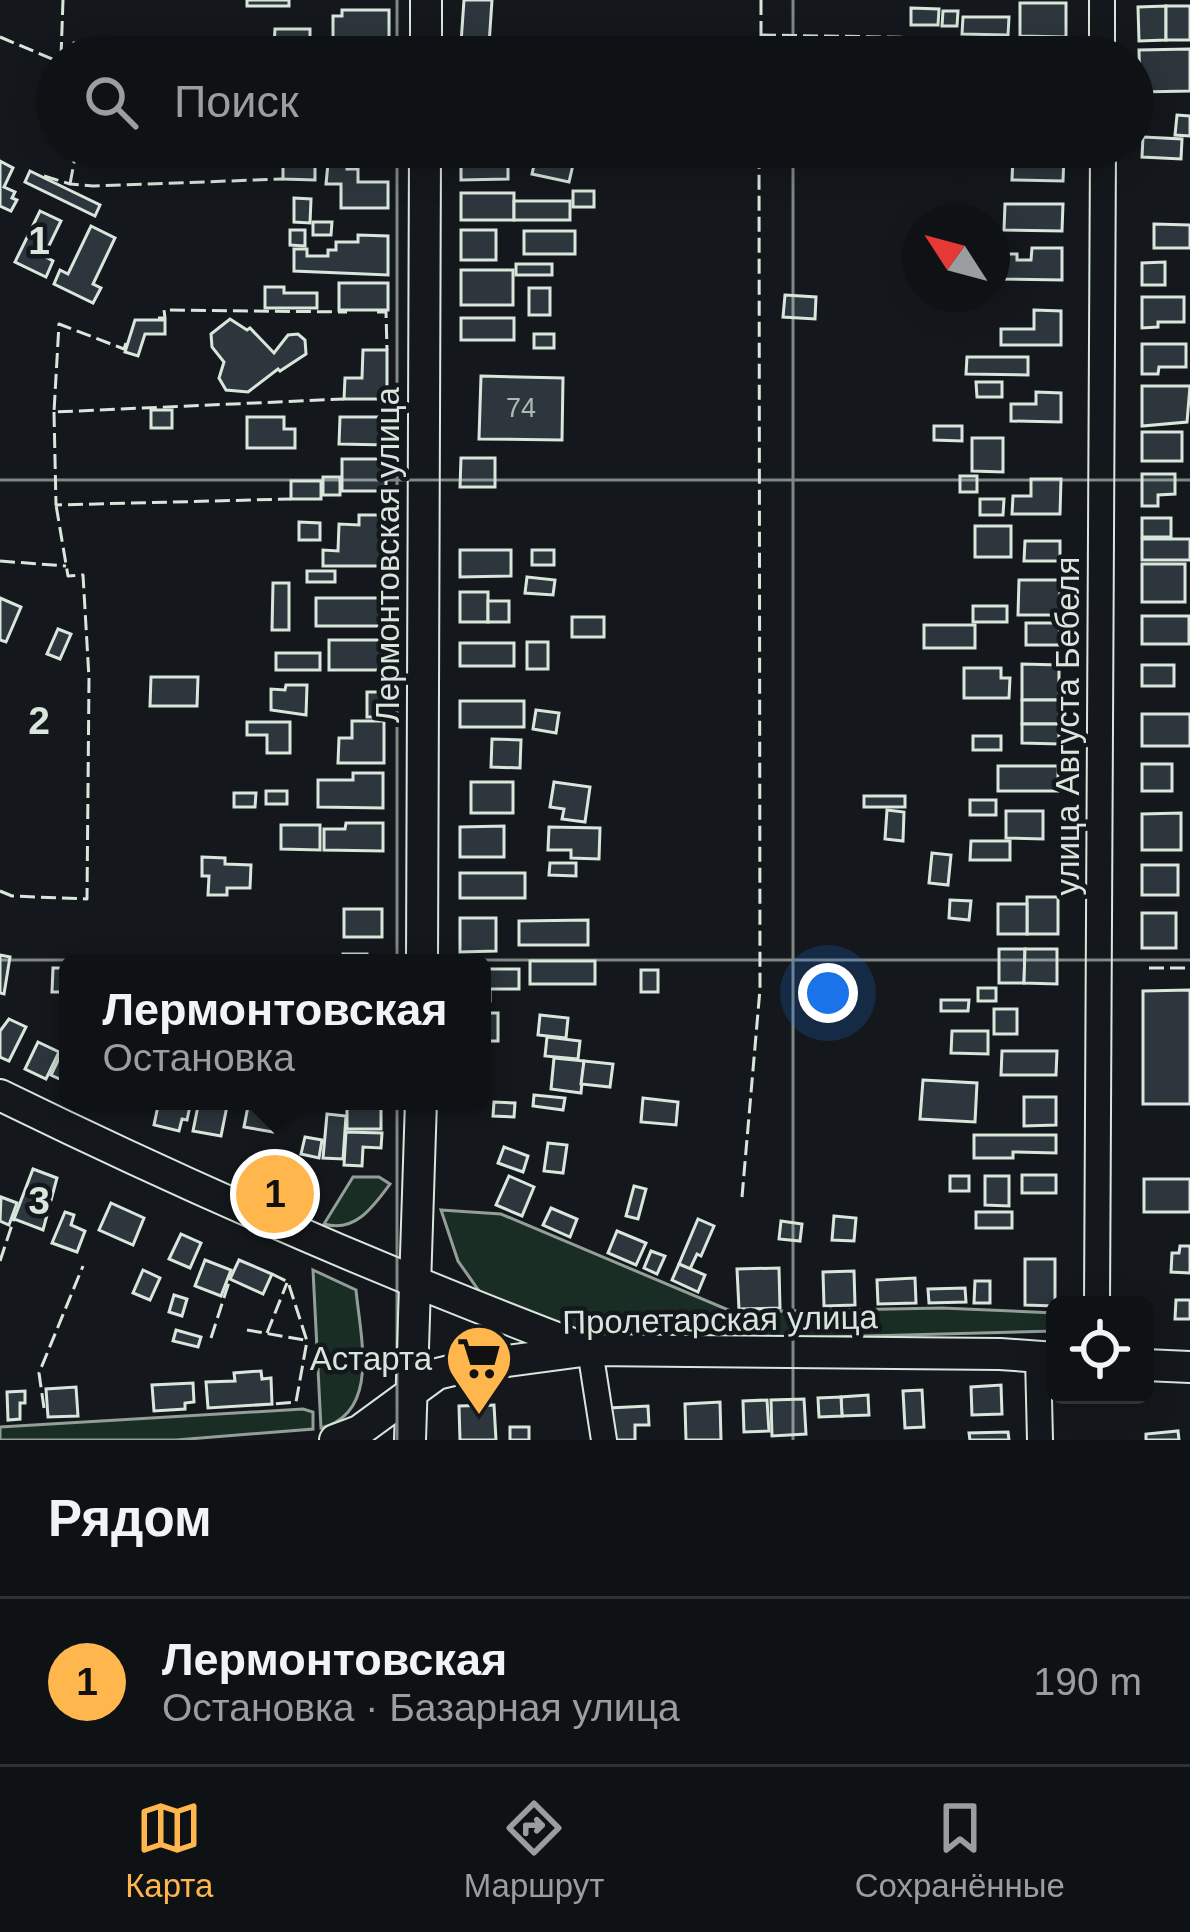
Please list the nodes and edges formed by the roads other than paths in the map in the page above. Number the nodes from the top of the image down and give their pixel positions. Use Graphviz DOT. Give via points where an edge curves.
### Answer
graph roads {
  1 [pos="426,0"];
  2 [pos="1102,0"];
  3 [pos="426,36"];
  4 [pos="1102,36"];
  5 [pos="425,168"];
  6 [pos="1102,168"];
  7 [pos="422,954"];
  8 [pos="0,1094"];
  9 [pos="422,1110"];
  10 [pos="416,1281"];
  11 [pos="1097,1296"];
  12 [pos="590,1350"];
  13 [pos="1046,1358"];
  14 [pos="1154,1365"];
  15 [pos="1190,1367"];
  16 [pos="411,1389"];
  17 [pos="335,1440"];
  18 [pos="410,1440"];
  19 [pos="604,1440"];
  20 [pos="1040,1440"];
  1 -- 3 [label="main road"];
  2 -- 4 [label="street"];
  5 -- 7 [label="main road, Лермонтовская улица"];
  6 -- 11 [label="street, улица Августа Бебеля"];
  8 -- 10 [label="main road"];
  9 -- 10 [label="main road"];
  10 -- 12 [label="main road"];
  10 -- 16 [label="main road"];
  12 -- 13 [label="main road, Пролетарская улица"];
  12 -- 16 [label="main road, Пролетарская улица" via="470,1366"];
  12 -- 19 [label="street"];
  13 -- 20 [label="street"];
  14 -- 15 [label="main road"];
  16 -- 17 [label="main road, Пролетарская улица"];
  16 -- 18 [label="main road"];
}
